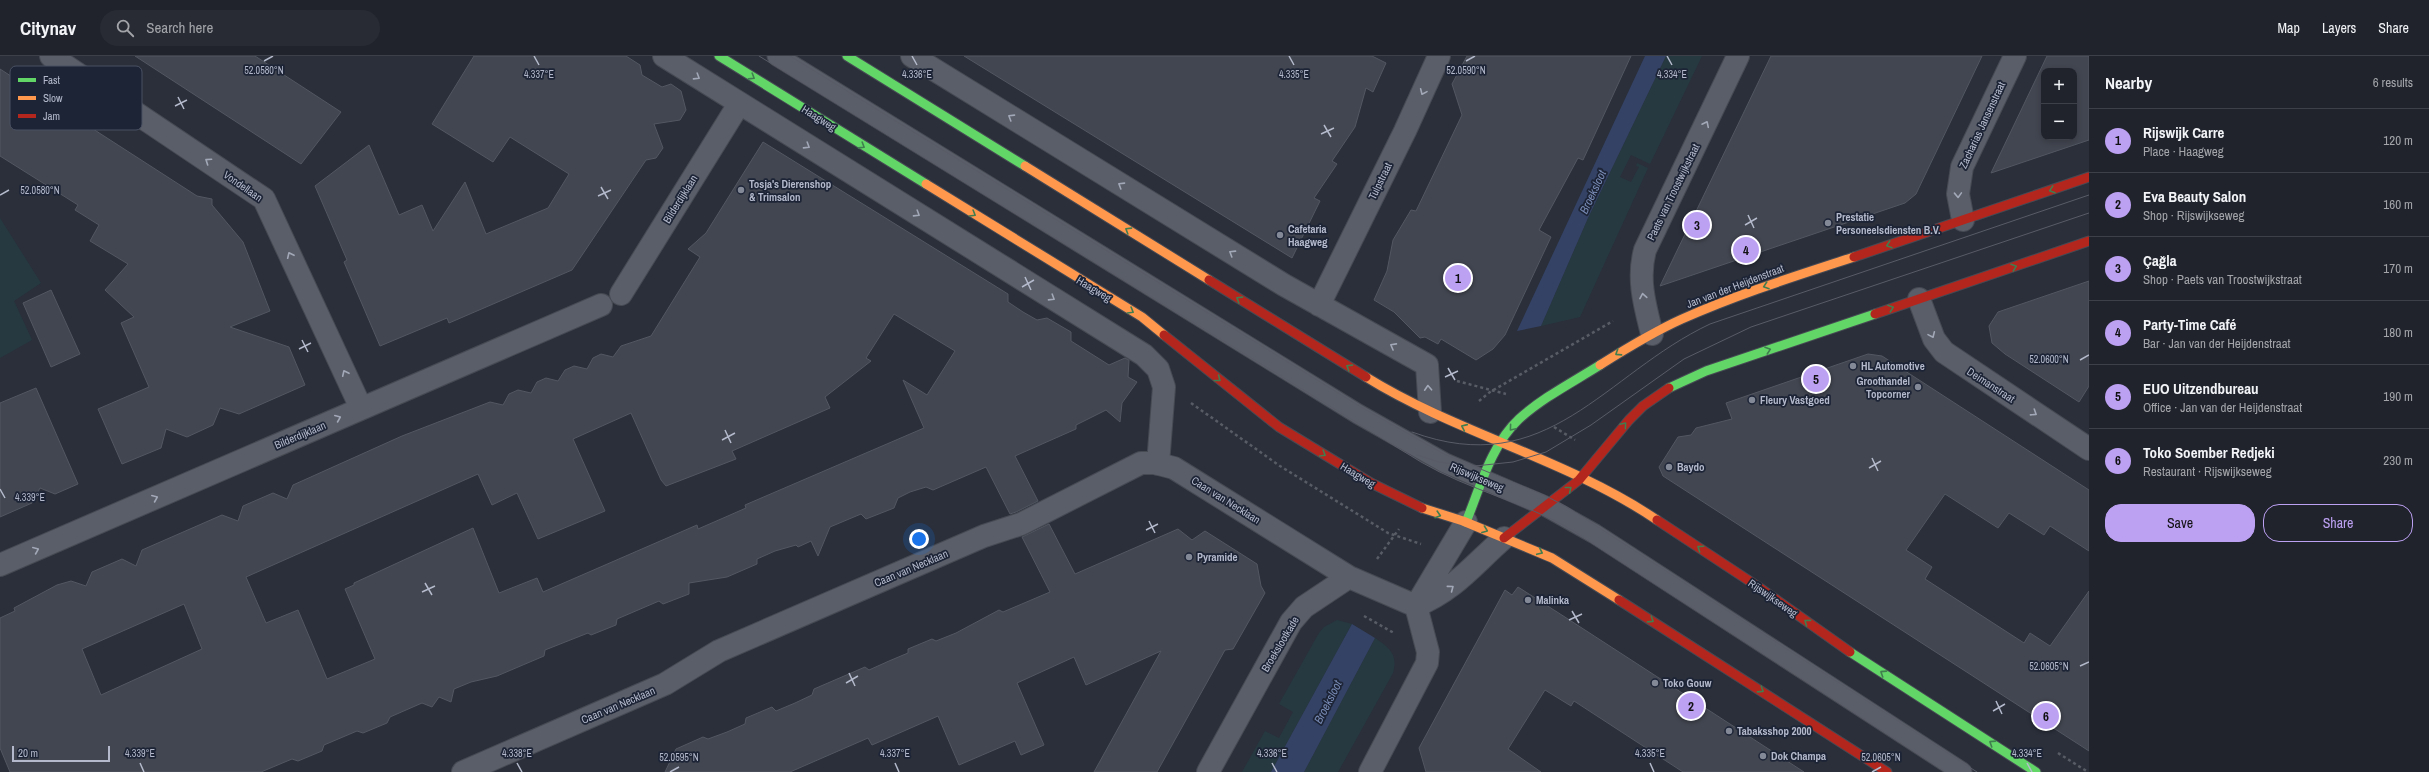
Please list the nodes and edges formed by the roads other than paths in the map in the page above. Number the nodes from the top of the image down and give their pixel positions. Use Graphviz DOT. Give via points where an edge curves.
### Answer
graph roads {
  1 [pos="51,56"];
  2 [pos="664,56"];
  3 [pos="719,56"];
  4 [pos="777,56"];
  5 [pos="847,56"];
  6 [pos="912,56"];
  7 [pos="1439,56"];
  8 [pos="1738,56"];
  9 [pos="2015,56"];
  10 [pos="66,66"];
  11 [pos="739,104"];
  12 [pos="142,117"];
  13 [pos="2089,177"];
  14 [pos="1963,220"];
  15 [pos="2089,241"];
  16 [pos="622,294"];
  17 [pos="1919,299"];
  18 [pos="600,305"];
  19 [pos="1319,305"];
  20 [pos="1652,334"];
  21 [pos="361,408"];
  22 [pos="1430,412"];
  23 [pos="1500,443"];
  24 [pos="2089,449"];
  25 [pos="1158,464"];
  26 [pos="1582,477"];
  27 [pos="1483,480"];
  28 [pos="1545,506"];
  29 [pos="1466,522"];
  30 [pos="1504,538"];
  31 [pos="0,565"];
  32 [pos="1348,577"];
  33 [pos="1416,606"];
  34 [pos="463,772"];
  35 [pos="1208,772"];
  36 [pos="1370,772"];
  37 [pos="1887,772"];
  38 [pos="1962,772"];
  39 [pos="2036,772"];
  10 -- 1 [label="street, Vondellaan, one-way"];
  2 -- 11 [label="street, one-way"];
  3 -- 29 [label="main road, Haagweg, one-way" via="1142,318 1279,427 1406,502"];
  4 -- 27 [label="lane, Rijswijkseweg" via="1358,414 1440,461"];
  22 -- 5 [label="main road, one-way" via="1354,370"];
  19 -- 6 [label="street, one-way"];
  7 -- 19 [label="street, Tulpstraat, one-way"];
  20 -- 8 [label="street, Paets van Troostwijkstraat, one-way" via="1642,286 1645,250"];
  9 -- 14 [label="street, Zacharias Jansenstraat, one-way" via="1962,167 1958,194"];
  11 -- 16 [label="street, Bilderdijklaan"];
  11 -- 25 [label="street, one-way" via="1150,360 1161,375 1164,387"];
  21 -- 12 [label="street, Vondellaan, one-way" via="264,199"];
  13 -- 14 [label="main road, Jan van der Heijdenstraat, one-way"];
  14 -- 20 [label="main road, Jan van der Heijdenstraat, one-way" via="1744,294"];
  17 -- 15 [label="main road, one-way"];
  17 -- 24 [label="street, Deimanstraat, one-way" via="1934,339 1944,352"];
  26 -- 17 [label="main road, one-way" via="1629,420 1672,386 1706,370"];
  18 -- 21 [label="street, Bilderdijklaan"];
  22 -- 19 [label="street, one-way" via="1427,365"];
  20 -- 23 [label="main road, Jan van der Heijdenstraat, one-way" via="1535,406 1518,420"];
  31 -- 21 [label="street, Bilderdijklaan, one-way"];
  23 -- 22 [label="main road, one-way"];
  23 -- 26 [label="main road, Rijswijkseweg"];
  23 -- 27 [label="main road, Jan van der Heijdenstraat"];
  25 -- 32 [label="street, Caan van Necklaan" via="1174,468 1197,481"];
  25 -- 34 [label="street, Caan van Necklaan" via="1133,466 1021,524 984,536 719,651 665,684"];
  28 -- 26 [label="main road, one-way"];
  39 -- 26 [label="main road, Rijswijkseweg, one-way" via="1839,645 1666,525"];
  27 -- 28 [label="lane, Rijswijkseweg"];
  27 -- 29 [label="main road, Jan van der Heijdenstraat"];
  28 -- 30 [label="main road"];
  28 -- 38 [label="lane, Rijswijkseweg" via="1595,534"];
  29 -- 30 [label="main road, one-way"];
  29 -- 33 [label="street"];
  33 -- 30 [label="street, one-way" via="1453,586"];
  30 -- 37 [label="main road, one-way" via="1546,555 1573,570"];
  32 -- 33 [label="street"];
  32 -- 35 [label="street, Broekslootkade" via="1314,600 1294,618"];
  33 -- 36 [label="street" via="1428,652 1427,663"];
}
